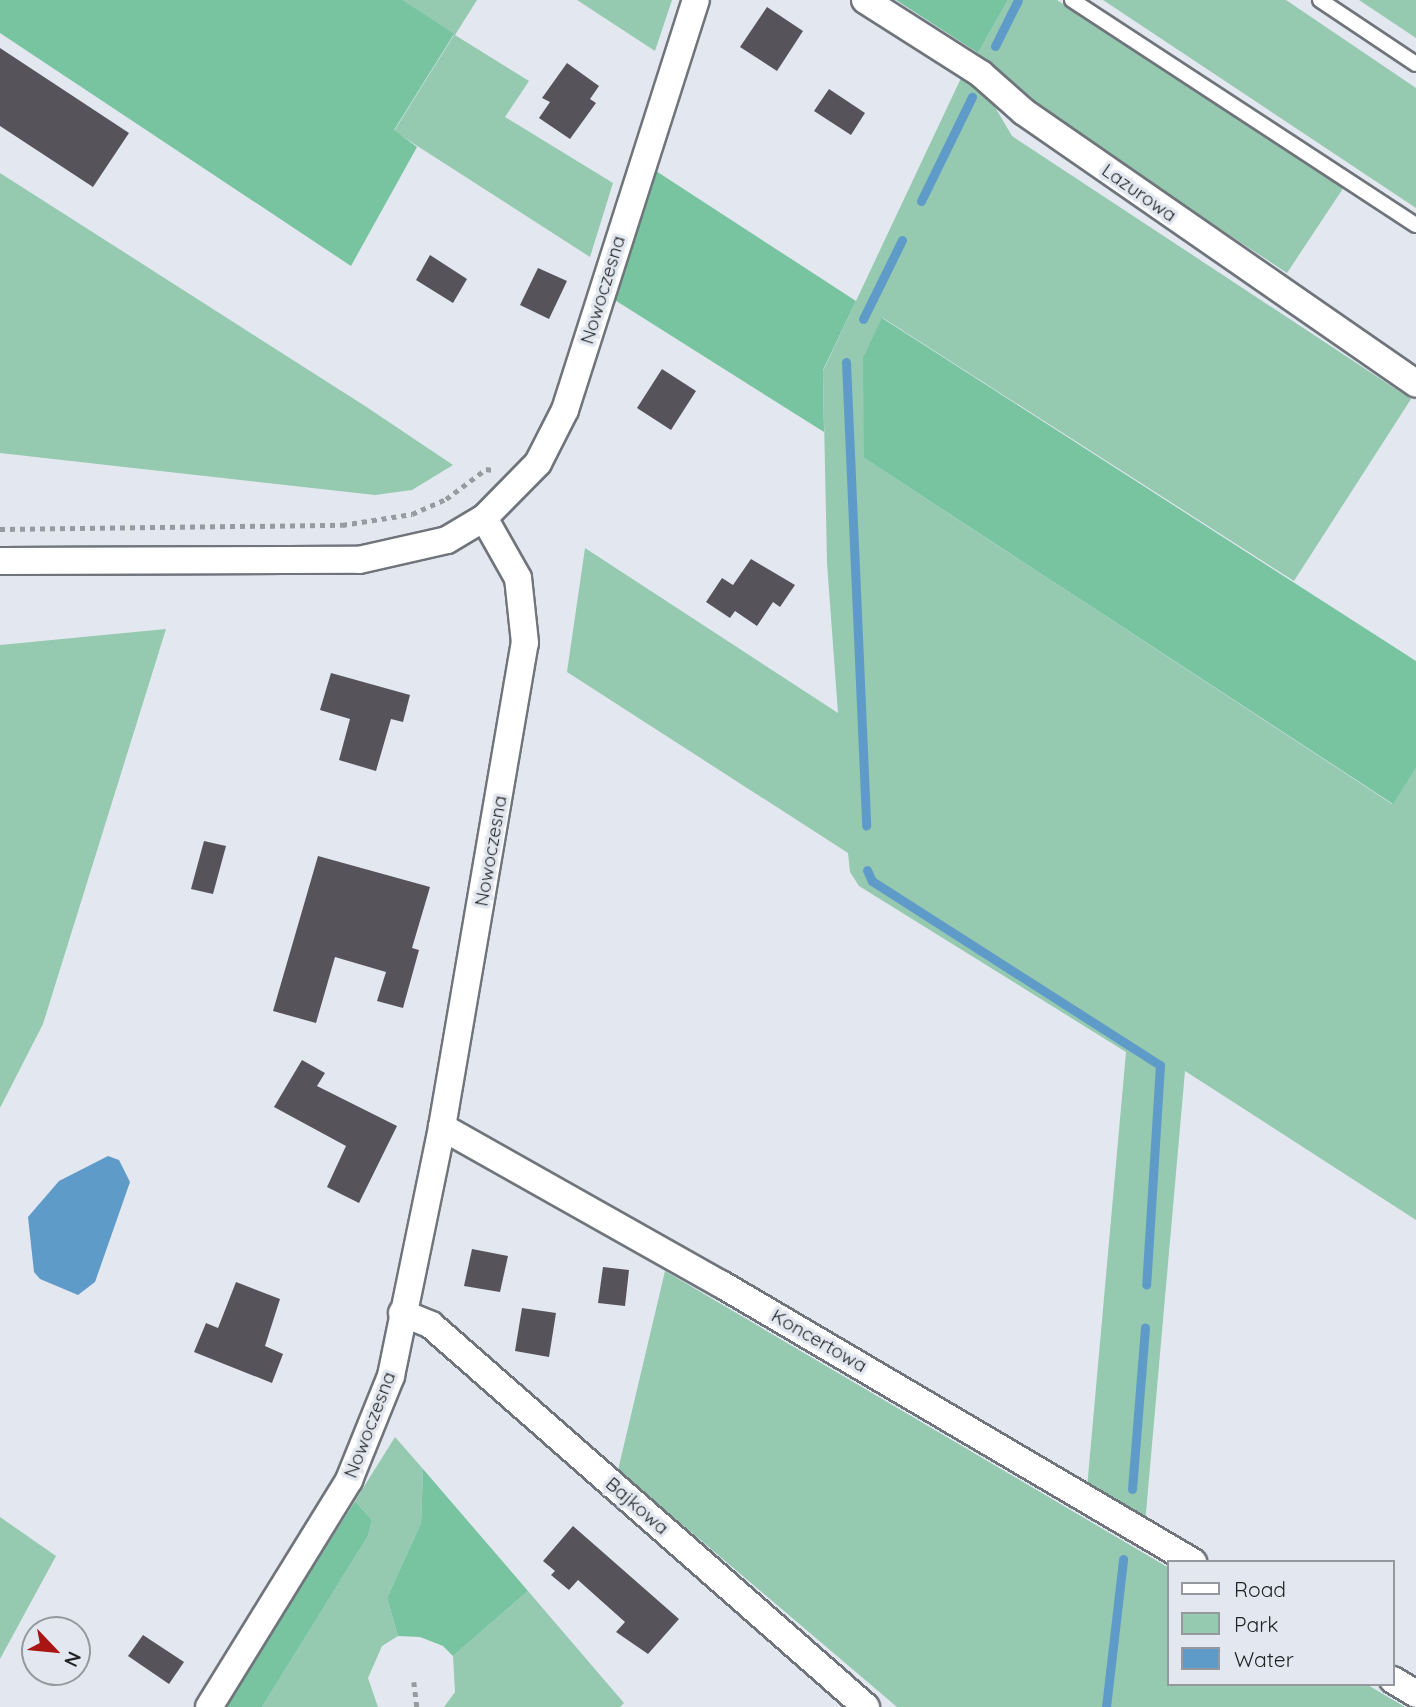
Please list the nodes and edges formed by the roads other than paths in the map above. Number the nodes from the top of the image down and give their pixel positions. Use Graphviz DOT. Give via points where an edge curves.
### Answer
graph roads {
  1 [pos="696,0"];
  2 [pos="865,0"];
  3 [pos="1072,0"];
  4 [pos="1320,0"];
  5 [pos="1416,64"];
  6 [pos="1416,225"];
  7 [pos="1416,383"];
  8 [pos="484,518"];
  9 [pos="0,561"];
  10 [pos="442,1128"];
  11 [pos="402,1313"];
  12 [pos="1190,1560"];
  13 [pos="1395,1681"];
  14 [pos="1416,1694"];
  15 [pos="209,1707"];
  16 [pos="866,1707"];
  1 -- 8 [label="street, Nowoczesna" via="565,410 538,463"];
  2 -- 7 [label="street, Lazurowa" via="981,74 1024,112"];
  3 -- 6 [label="lane"];
  4 -- 5 [label="lane"];
  8 -- 9 [label="street" via="447,540 359,560"];
  8 -- 10 [label="street, Nowoczesna" via="518,578 525,643"];
  10 -- 11 [label="street, Nowoczesna"];
  10 -- 12 [label="street, Koncertowa" via="709,1277"];
  11 -- 15 [label="street, Nowoczesna" via="391,1376 349,1480"];
  11 -- 16 [label="street, Bajkowa" via="431,1325"];
  13 -- 14 [label="street"];
}
